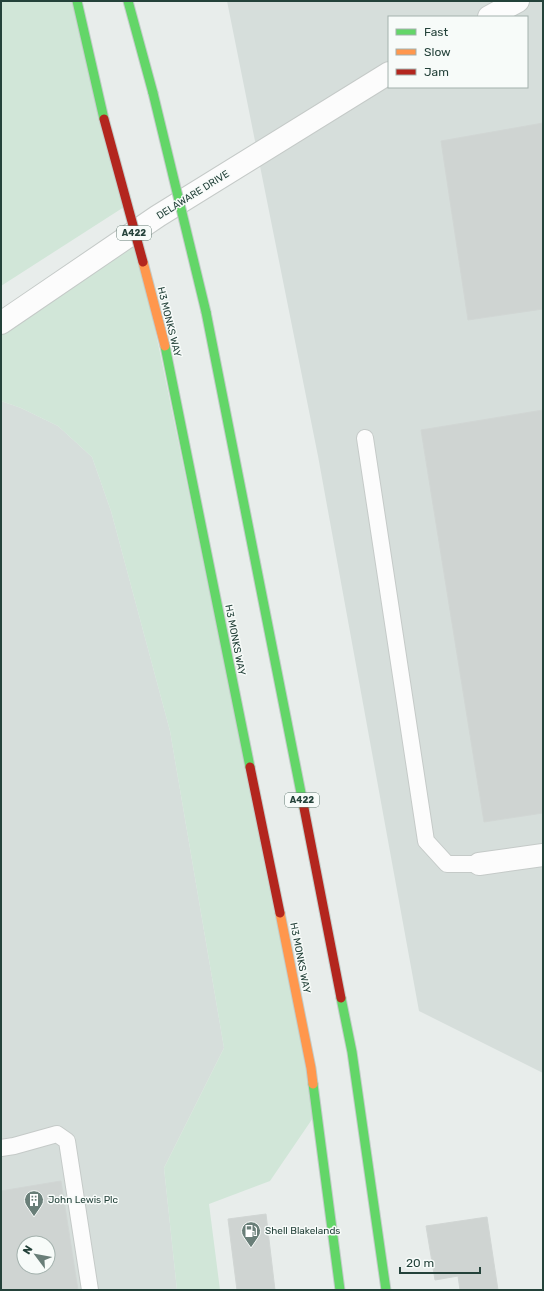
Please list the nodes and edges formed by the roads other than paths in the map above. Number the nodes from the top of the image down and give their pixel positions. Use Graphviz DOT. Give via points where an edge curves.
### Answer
graph roads {
  1 [pos="77,1"];
  2 [pos="128,1"];
  3 [pos="518,1"];
  4 [pos="491,16"];
  5 [pos="388,75"];
  6 [pos="1,323"];
  7 [pos="365,438"];
  8 [pos="543,855"];
  9 [pos="478,864"];
  10 [pos="1,1148"];
  11 [pos="90,1290"];
  12 [pos="340,1290"];
  13 [pos="386,1290"];
  1 -- 12 [label="main road, H3 MONKS WAY / A422, bridge" via="104,119 165,346 310,1068"];
  2 -- 13 [label="main road, A422, bridge" via="154,93 206,312 352,1052"];
  3 -- 4 [label="street"];
  5 -- 6 [label="street, DELAWARE DRIVE" via="158,216"];
  7 -- 9 [label="lane" via="426,841 447,864"];
  8 -- 9 [label="street"];
  10 -- 11 [label="lane" via="57,1134 67,1141"];
}
